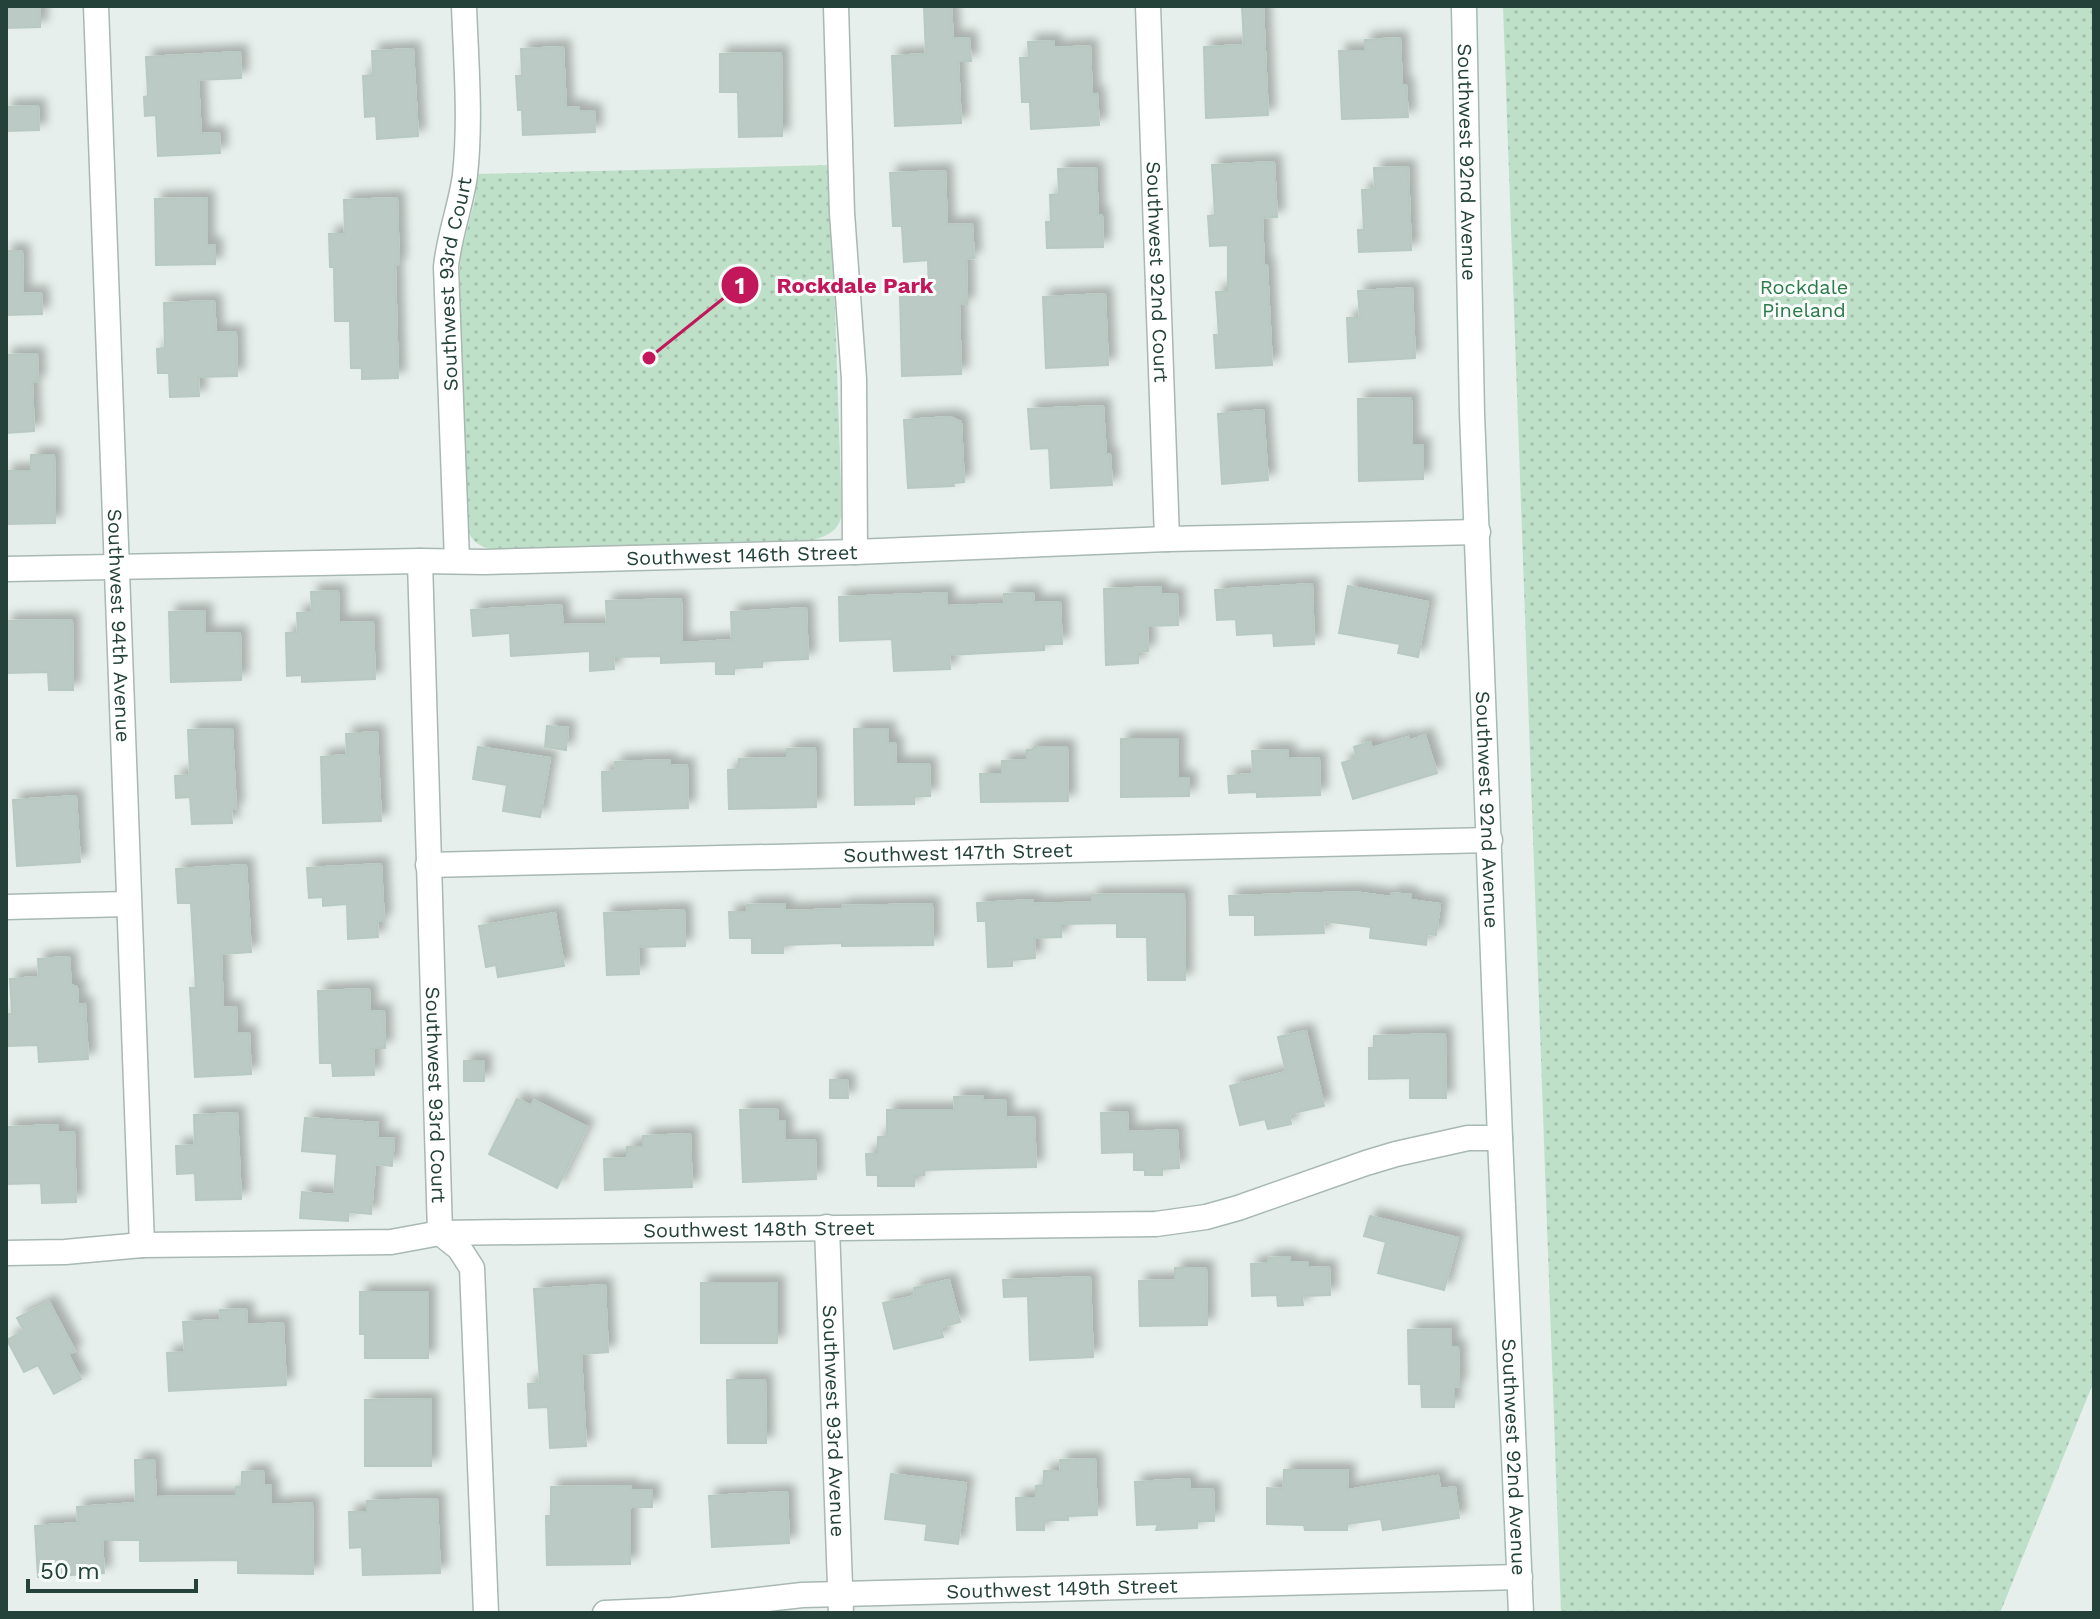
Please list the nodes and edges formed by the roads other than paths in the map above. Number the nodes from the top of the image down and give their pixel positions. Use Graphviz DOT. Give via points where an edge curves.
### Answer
graph roads {
  1 [pos="96,6"];
  2 [pos="464,6"];
  3 [pos="836,6"];
  4 [pos="1148,6"];
  5 [pos="1464,6"];
  6 [pos="1478,532"];
  7 [pos="1167,539"];
  8 [pos="855,552"];
  9 [pos="420,561"];
  10 [pos="457,561"];
  11 [pos="116,567"];
  12 [pos="6,569"];
  13 [pos="1490,840"];
  14 [pos="428,865"];
  15 [pos="128,904"];
  16 [pos="6,907"];
  17 [pos="1500,1138"];
  18 [pos="827,1227"];
  19 [pos="440,1233"];
  20 [pos="142,1245"];
  21 [pos="6,1253"];
  22 [pos="1520,1577"];
  23 [pos="841,1603"];
  24 [pos="486,1613"];
  25 [pos="605,1613"];
  26 [pos="1521,1613"];
  1 -- 11 [label="street, Southwest 94th Avenue"];
  2 -- 10 [label="street, Southwest 93rd Court" via="467,152 446,267"];
  3 -- 8 [label="street" via="854,379"];
  4 -- 7 [label="street, Southwest 92nd Court"];
  5 -- 6 [label="street, Southwest 92nd Avenue"];
  6 -- 7 [label="street, Southwest 146th Street"];
  6 -- 13 [label="street, Southwest 92nd Avenue"];
  7 -- 8 [label="street, Southwest 146th Street"];
  8 -- 10 [label="street, Southwest 146th Street"];
  9 -- 10 [label="street, Southwest 146th Street"];
  9 -- 11 [label="street, Southwest 146th Street"];
  9 -- 14 [label="street, Southwest 93rd Court"];
  11 -- 12 [label="street, Southwest 146th Street"];
  11 -- 15 [label="street, Southwest 94th Avenue"];
  13 -- 14 [label="street, Southwest 147th Street"];
  13 -- 17 [label="street, Southwest 92nd Avenue"];
  14 -- 19 [label="street, Southwest 93rd Court"];
  15 -- 16 [label="street"];
  15 -- 20 [label="street, Southwest 94th Avenue"];
  17 -- 18 [label="street, Southwest 148th Street" via="1468,1138 1396,1154 1238,1208 1180,1221"];
  17 -- 22 [label="street, Southwest 92nd Avenue"];
  18 -- 19 [label="street, Southwest 148th Street"];
  18 -- 23 [label="street, Southwest 93rd Avenue"];
  19 -- 20 [label="street, Southwest 148th Street" via="391,1242"];
  19 -- 24 [label="street" via="472,1268"];
  20 -- 21 [label="street, Southwest 148th Street"];
  22 -- 23 [label="street, Southwest 149th Street"];
  22 -- 26 [label="street, Southwest 92nd Avenue"];
  23 -- 25 [label="street, Southwest 149th Street" via="802,1595"];
}
